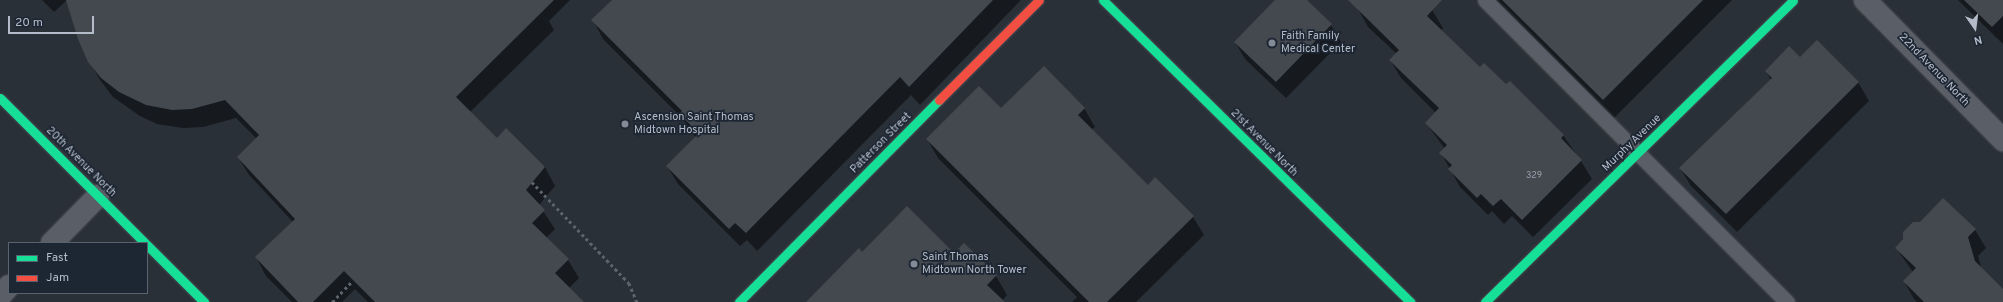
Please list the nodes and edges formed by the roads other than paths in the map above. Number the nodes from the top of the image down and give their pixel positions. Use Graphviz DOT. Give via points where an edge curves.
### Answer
graph roads {
  1 [pos="1039,0"];
  2 [pos="1103,0"];
  3 [pos="1485,0"];
  4 [pos="1793,0"];
  5 [pos="1865,0"];
  6 [pos="0,98"];
  7 [pos="2003,140"];
  8 [pos="1639,154"];
  9 [pos="98,196"];
  10 [pos="53,242"];
  11 [pos="144,242"];
  12 [pos="148,246"];
  13 [pos="8,287"];
  14 [pos="0,296"];
  15 [pos="204,302"];
  16 [pos="739,302"];
  17 [pos="1410,302"];
  18 [pos="1485,302"];
  19 [pos="1787,302"];
  1 -- 16 [label="street, Patterson Street"];
  2 -- 17 [label="street, 21st Avenue North"];
  3 -- 8 [label="lane"];
  4 -- 8 [label="street, Murphy Avenue"];
  5 -- 7 [label="street, 22nd Avenue North"];
  6 -- 9 [label="street, 20th Avenue North"];
  8 -- 18 [label="street, Murphy Avenue"];
  8 -- 19 [label="lane"];
  9 -- 10 [label="street"];
  9 -- 11 [label="street, 20th Avenue North"];
  12 -- 15 [label="street"];
  13 -- 14 [label="street"];
}
